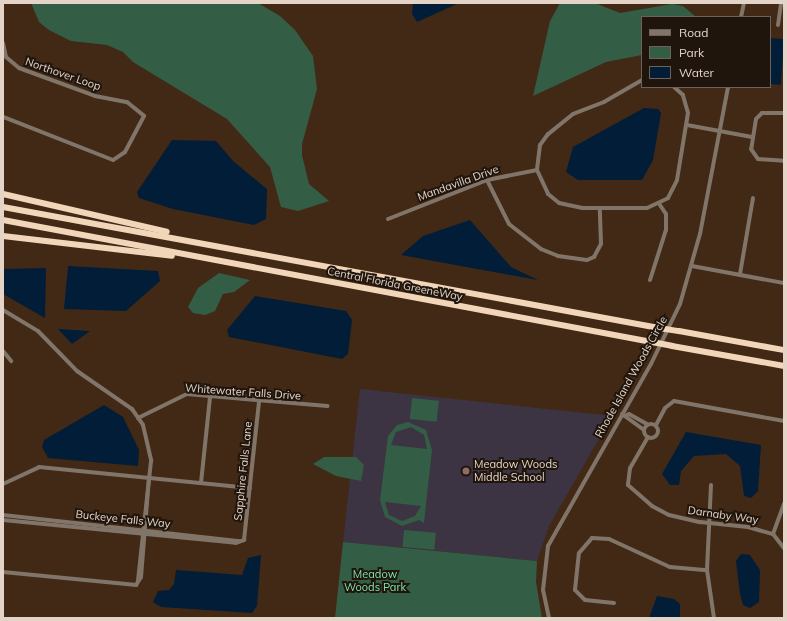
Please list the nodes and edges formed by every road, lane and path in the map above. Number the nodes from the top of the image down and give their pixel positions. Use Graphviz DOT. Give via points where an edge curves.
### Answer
graph roads {
  1 [pos="744,3"];
  2 [pos="782,3"];
  3 [pos="741,16"];
  4 [pos="778,25"];
  5 [pos="3,43"];
  6 [pos="641,81"];
  7 [pos="675,88"];
  8 [pos="728,88"];
  9 [pos="784,113"];
  10 [pos="3,117"];
  11 [pos="687,125"];
  12 [pos="720,132"];
  13 [pos="752,137"];
  14 [pos="784,161"];
  15 [pos="537,170"];
  16 [pos="487,180"];
  17 [pos="3,194"];
  18 [pos="753,198"];
  19 [pos="660,205"];
  20 [pos="3,207"];
  21 [pos="600,208"];
  22 [pos="388,219"];
  23 [pos="3,220"];
  24 [pos="3,236"];
  25 [pos="276,256"];
  26 [pos="692,266"];
  27 [pos="273,272"];
  28 [pos="740,274"];
  29 [pos="650,280"];
  30 [pos="784,283"];
  31 [pos="3,310"];
  32 [pos="784,350"];
  33 [pos="3,351"];
  34 [pos="12,361"];
  35 [pos="784,366"];
  36 [pos="210,397"];
  37 [pos="259,402"];
  38 [pos="327,406"];
  39 [pos="624,415"];
  40 [pos="138,418"];
  41 [pos="784,421"];
  42 [pos="647,424"];
  43 [pos="656,425"];
  44 [pos="644,430"];
  45 [pos="648,438"];
  46 [pos="149,478"];
  47 [pos="201,483"];
  48 [pos="3,484"];
  49 [pos="711,485"];
  50 [pos="250,488"];
  51 [pos="784,504"];
  52 [pos="3,516"];
  53 [pos="3,520"];
  54 [pos="37,521"];
  55 [pos="709,523"];
  56 [pos="144,532"];
  57 [pos="773,534"];
  58 [pos="241,541"];
  59 [pos="784,548"];
  60 [pos="707,570"];
  61 [pos="3,572"];
  62 [pos="614,603"];
  63 [pos="549,618"];
  64 [pos="714,618"];
  1 -- 3 [label="street"];
  2 -- 4 [label="street"];
  5 -- 10 [label="street, Northover Loop" via="6,57 19,68 95,96 127,102 144,116 125,152 113,160"];
  6 -- 15 [label="street" via="560,123 540,145"];
  7 -- 11 [label="street" via="687,103"];
  8 -- 12 [label="street, Rhode Island Woods Circle"];
  9 -- 13 [label="street" via="762,113 756,118"];
  11 -- 12 [label="street"];
  11 -- 19 [label="street" via="677,180 668,198"];
  12 -- 13 [label="street"];
  12 -- 26 [label="street, Rhode Island Woods Circle"];
  13 -- 14 [label="street" via="753,156"];
  15 -- 16 [label="street, Mandavilla Drive"];
  15 -- 21 [label="street" via="548,194 558,203 570,207"];
  16 -- 21 [label="street" via="509,224 541,249 558,256 588,260 594,258 601,244"];
  16 -- 22 [label="street, Mandavilla Drive"];
  17 -- 25 [label="highway"];
  18 -- 28 [label="street"];
  19 -- 21 [label="street"];
  19 -- 29 [label="street" via="666,214 666,230"];
  20 -- 25 [label="highway, Central Florida GreeneWay"];
  23 -- 27 [label="highway, Central Florida GreeneWay"];
  24 -- 27 [label="highway"];
  25 -- 32 [label="highway, Central Florida GreeneWay, bridge"];
  26 -- 28 [label="street"];
  26 -- 39 [label="street, Rhode Island Woods Circle" via="669,328"];
  27 -- 35 [label="highway, Central Florida GreeneWay, bridge"];
  28 -- 30 [label="street"];
  31 -- 40 [label="street" via="38,332 77,371 124,402"];
  33 -- 34 [label="street"];
  36 -- 37 [label="street, Whitewater Falls Drive"];
  36 -- 40 [label="street, Whitewater Falls Drive" via="178,396"];
  36 -- 47 [label="street"];
  37 -- 38 [label="street, Whitewater Falls Drive"];
  37 -- 50 [label="street, Sapphire Falls Lane"];
  39 -- 42 [label="street" via="629,414"];
  39 -- 44 [label="street" via="626,420"];
  39 -- 63 [label="street, Rhode Island Woods Circle" via="548,546 543,590"];
  40 -- 46 [label="street" via="151,451"];
  41 -- 43 [label="street, Darnaby Way" via="674,401 664,408"];
  42 -- 43 [label="street"];
  42 -- 44 [label="street"];
  43 -- 45 [label="street, Darnaby Way" via="658,433"];
  44 -- 45 [label="street"];
  45 -- 55 [label="street, Darnaby Way" via="630,468 628,485 652,506 669,515"];
  46 -- 47 [label="street"];
  46 -- 48 [label="street" via="39,467"];
  46 -- 56 [label="street"];
  47 -- 50 [label="street"];
  49 -- 55 [label="street"];
  50 -- 58 [label="street, Sapphire Falls Lane" via="245,537"];
  51 -- 57 [label="street"];
  52 -- 54 [label="street, Buckeye Falls Way"];
  53 -- 54 [label="street, Buckeye Falls Way"];
  54 -- 56 [label="street, Buckeye Falls Way"];
  55 -- 57 [label="street, Darnaby Way" via="748,527"];
  55 -- 60 [label="street"];
  56 -- 58 [label="street, Buckeye Falls Way"];
  56 -- 61 [label="street" via="138,582"];
  57 -- 59 [label="street"];
  60 -- 62 [label="street" via="670,567 609,538 592,538 579,553 575,590 585,600"];
  60 -- 64 [label="street"];
}
